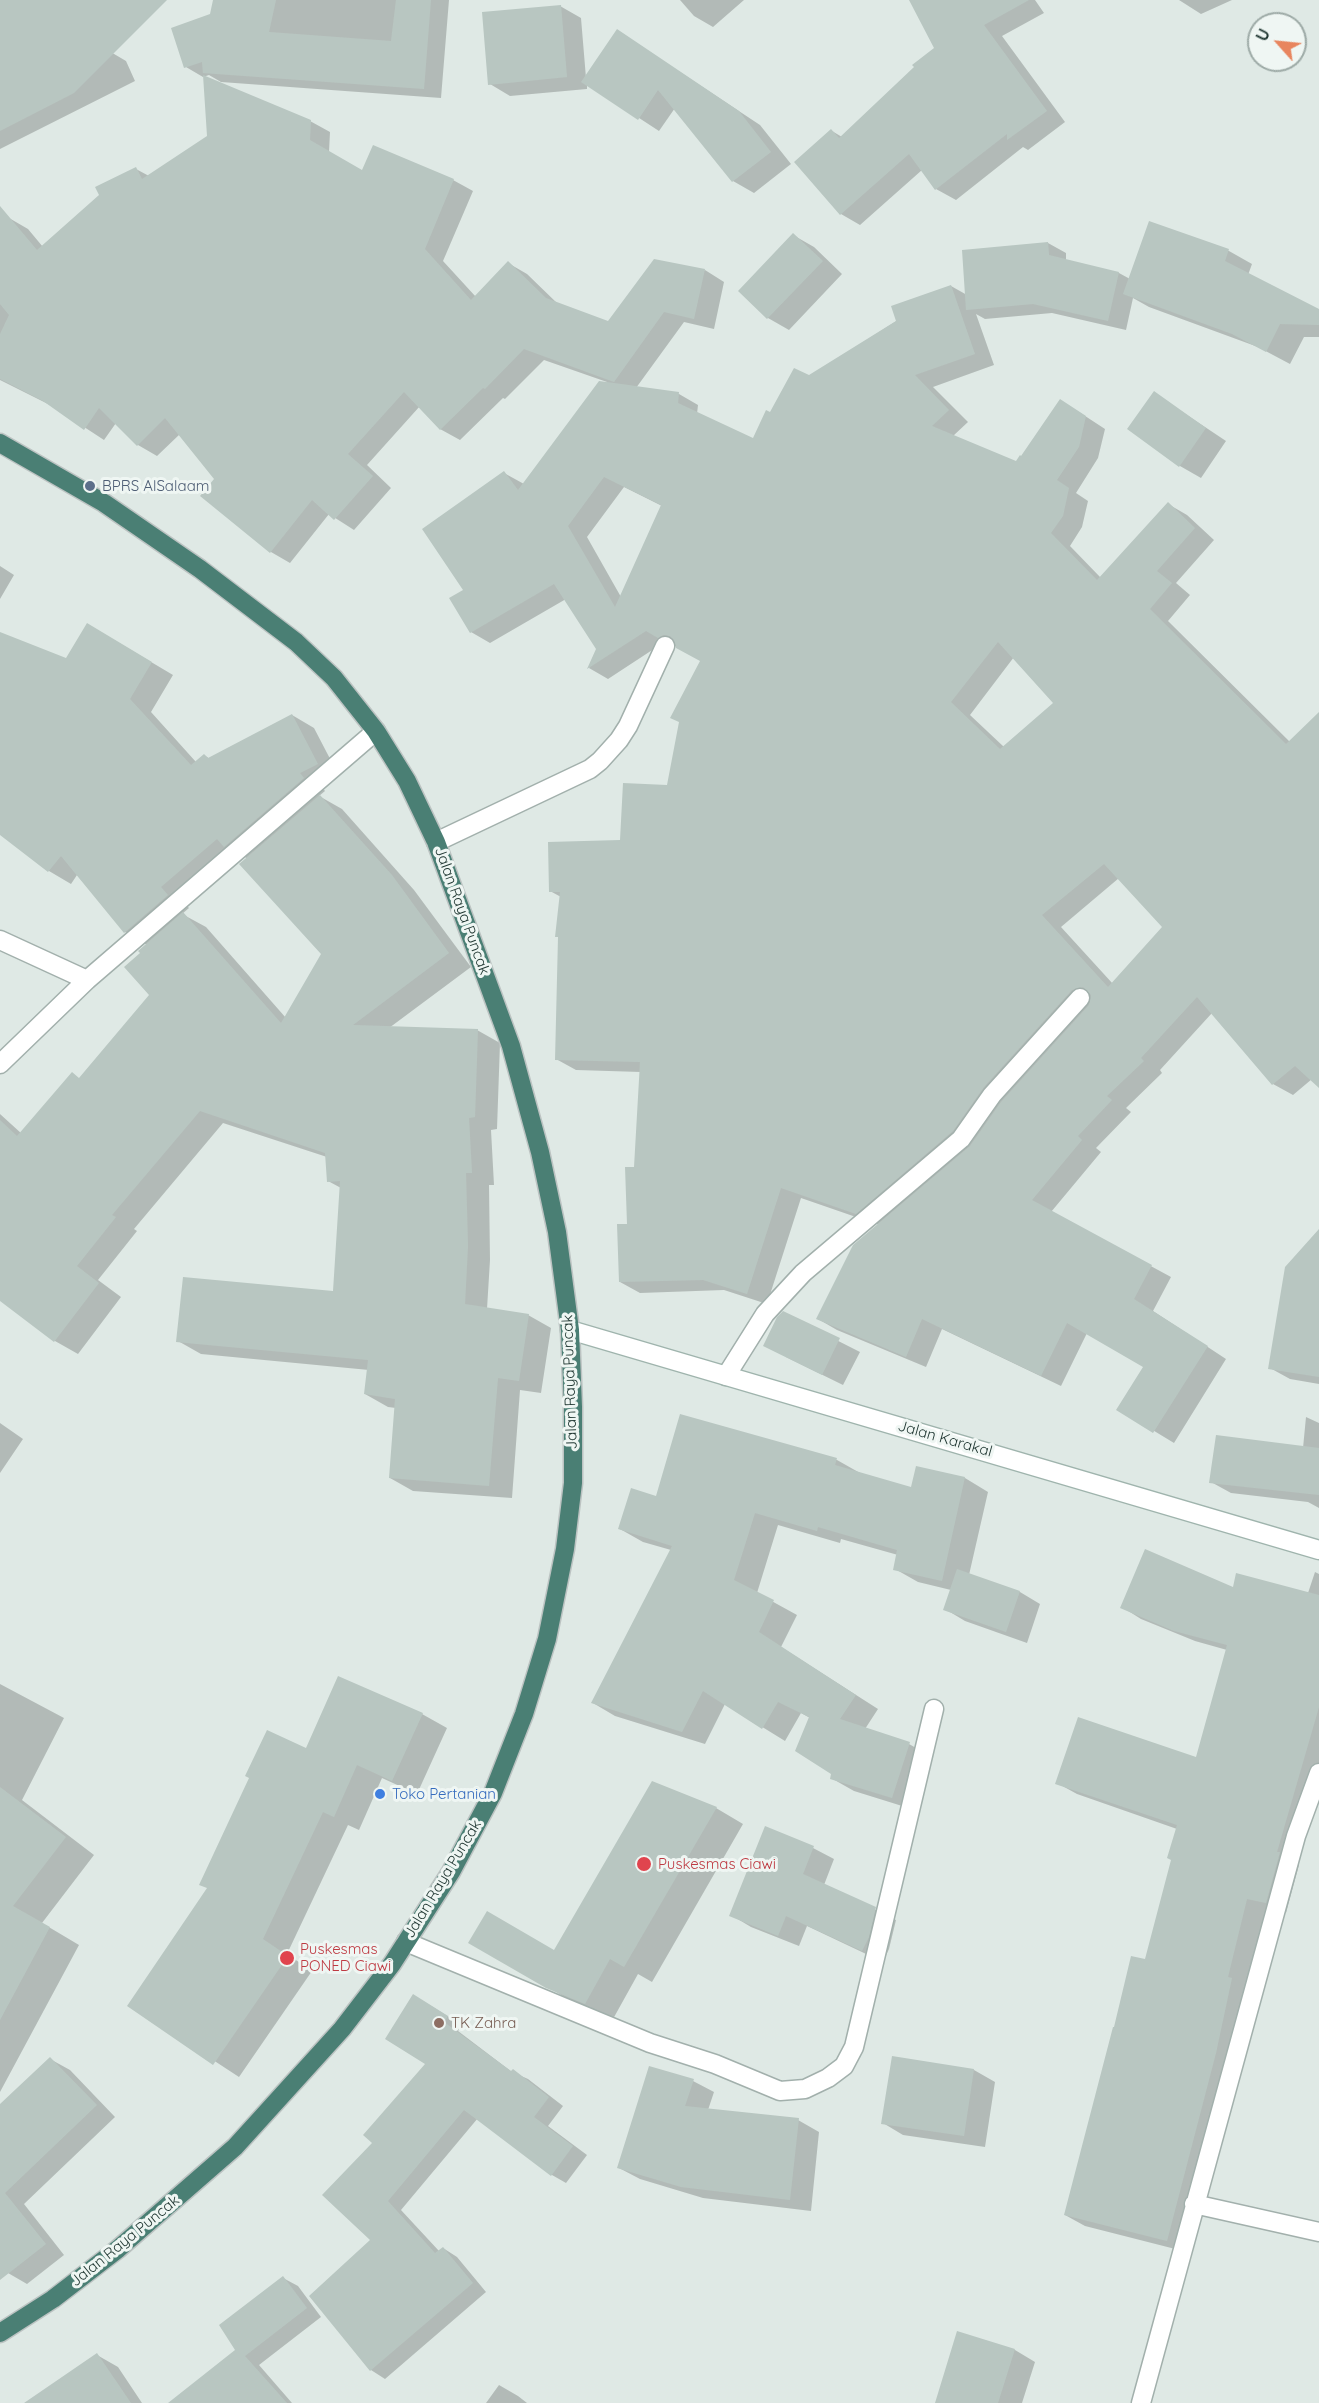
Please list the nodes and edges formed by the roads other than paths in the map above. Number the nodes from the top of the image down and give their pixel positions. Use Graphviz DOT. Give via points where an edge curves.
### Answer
graph roads {
  1 [pos="0,443"];
  2 [pos="665,646"];
  3 [pos="376,731"];
  4 [pos="436,842"];
  5 [pos="0,940"];
  6 [pos="87,980"];
  7 [pos="1080,998"];
  8 [pos="0,1064"];
  9 [pos="570,1330"];
  10 [pos="726,1376"];
  11 [pos="1319,1550"];
  12 [pos="934,1709"];
  13 [pos="1319,1773"];
  14 [pos="406,1942"];
  15 [pos="1194,2204"];
  16 [pos="1319,2232"];
  17 [pos="0,2333"];
  18 [pos="1141,2403"];
  1 -- 3 [label="highway, Jalan Raya Puncak" via="104,504 296,642 334,678"];
  2 -- 4 [label="street" via="628,726 600,761"];
  3 -- 4 [label="highway, Jalan Raya Puncak" via="408,781"];
  3 -- 6 [label="street"];
  4 -- 9 [label="highway, Jalan Raya Puncak" via="511,1046 557,1232"];
  5 -- 6 [label="street"];
  6 -- 8 [label="street"];
  7 -- 10 [label="street" via="992,1095 961,1139 803,1273 765,1314"];
  9 -- 10 [label="street, Jalan Karakal"];
  9 -- 14 [label="highway, Jalan Raya Puncak" via="573,1483 547,1639 524,1714 493,1793 451,1872"];
  10 -- 11 [label="street, Jalan Karakal"];
  12 -- 14 [label="street" via="854,2047 844,2066 805,2089 780,2091 650,2043"];
  13 -- 15 [label="street" via="1296,1836"];
  14 -- 17 [label="highway, Jalan Raya Puncak" via="342,2029 235,2147 118,2249 53,2299"];
  15 -- 16 [label="street"];
  15 -- 18 [label="street"];
}
